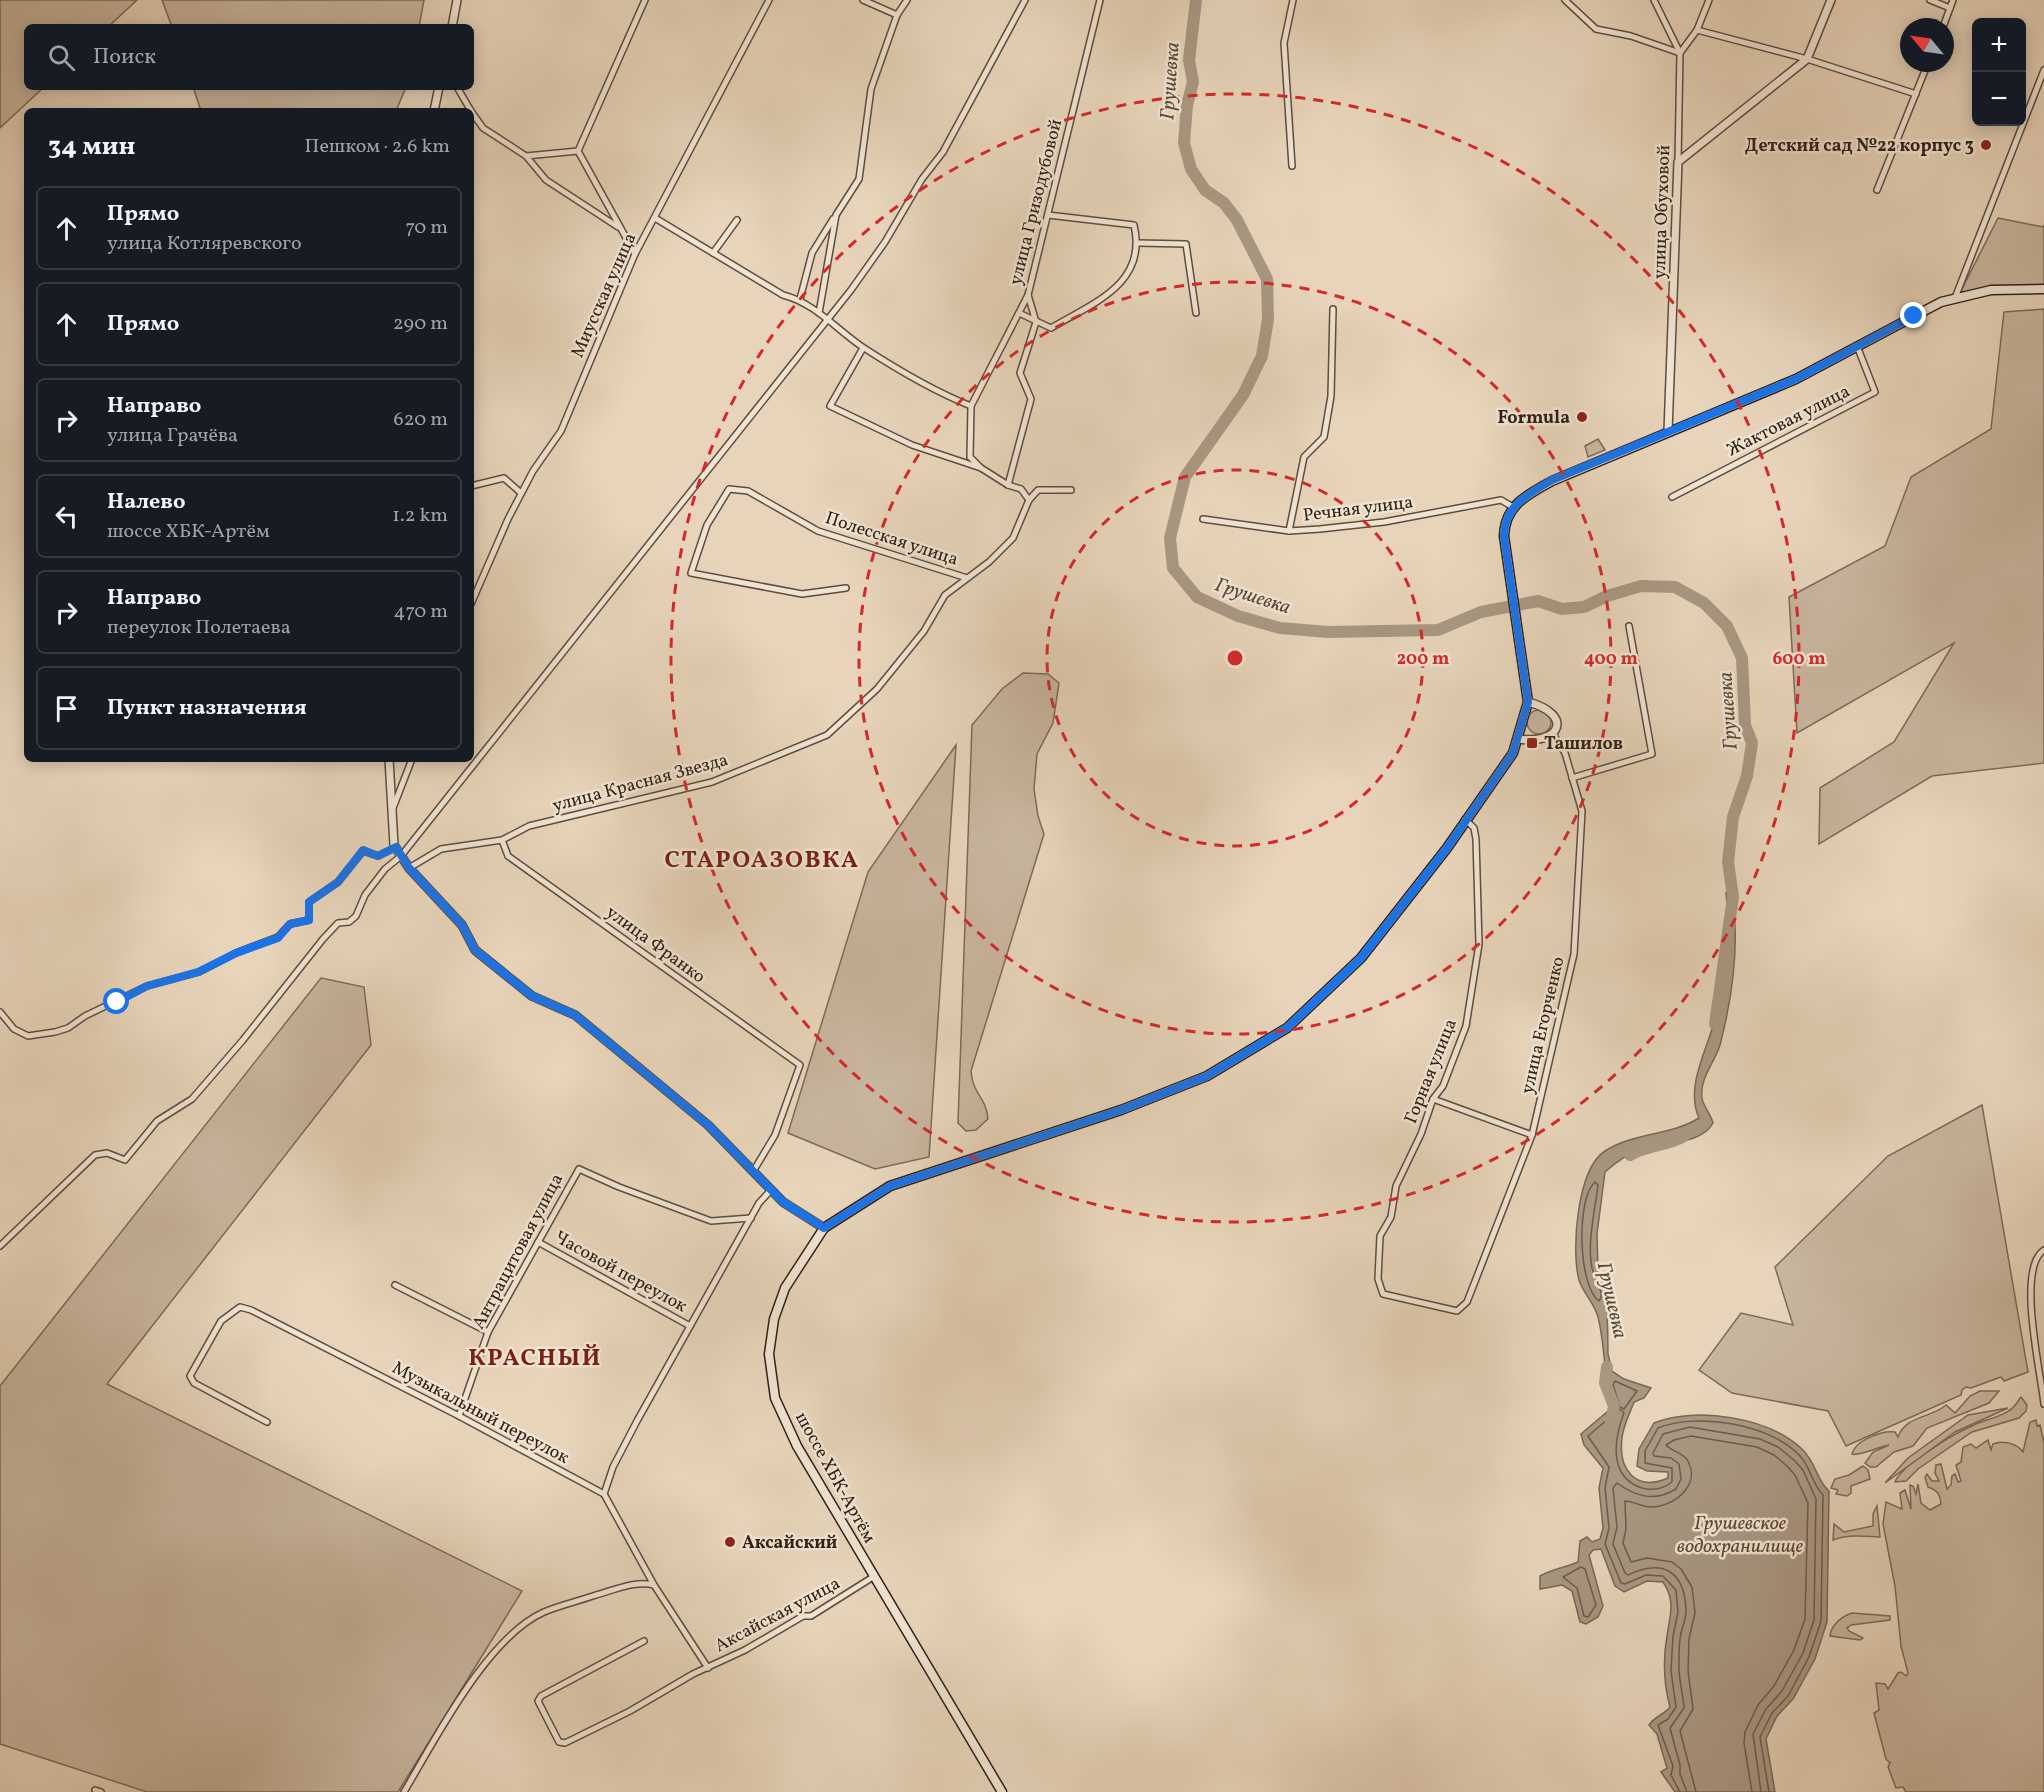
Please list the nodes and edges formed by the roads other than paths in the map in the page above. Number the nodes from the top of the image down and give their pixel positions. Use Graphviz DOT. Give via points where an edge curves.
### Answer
graph roads {
  1 [pos="457,0"];
  2 [pos="645,0"];
  3 [pos="769,0"];
  4 [pos="863,0"];
  5 [pos="907,0"];
  6 [pos="1025,0"];
  7 [pos="1100,0"];
  8 [pos="1293,0"];
  9 [pos="1565,0"];
  10 [pos="1654,0"];
  11 [pos="1709,0"];
  12 [pos="1831,0"];
  13 [pos="1930,0"];
  14 [pos="1953,0"];
  15 [pos="1950,8"];
  16 [pos="897,15"];
  17 [pos="1946,18"];
  18 [pos="453,24"];
  19 [pos="1697,30"];
  20 [pos="1680,53"];
  21 [pos="1808,59"];
  22 [pos="2044,70"];
  23 [pos="1925,72"];
  24 [pos="438,90"];
  25 [pos="459,90"];
  26 [pos="1916,94"];
  27 [pos="435,108"];
  28 [pos="469,108"];
  29 [pos="474,115"];
  30 [pos="578,151"];
  31 [pos="526,156"];
  32 [pos="1677,162"];
  33 [pos="1292,166"];
  34 [pos="1877,190"];
  35 [pos="836,215"];
  36 [pos="1048,215"];
  37 [pos="655,218"];
  38 [pos="737,220"];
  39 [pos="619,228"];
  40 [pos="1138,243"];
  41 [pos="713,253"];
  42 [pos="635,254"];
  43 [pos="2044,289"];
  44 [pos="1029,295"];
  45 [pos="1955,298"];
  46 [pos="800,299"];
  47 [pos="1333,309"];
  48 [pos="819,313"];
  49 [pos="1019,313"];
  50 [pos="1196,313"];
  51 [pos="828,321"];
  52 [pos="1036,322"];
  53 [pos="1857,346"];
  54 [pos="863,348"];
  55 [pos="971,406"];
  56 [pos="1668,432"];
  57 [pos="981,468"];
  58 [pos="474,485"];
  59 [pos="1008,485"];
  60 [pos="1071,490"];
  61 [pos="521,493"];
  62 [pos="1672,496"];
  63 [pos="1029,500"];
  64 [pos="1513,507"];
  65 [pos="1203,519"];
  66 [pos="1289,531"];
  67 [pos="967,578"];
  68 [pos="846,588"];
  69 [pos="474,597"];
  70 [pos="1629,626"];
  71 [pos="1528,702"];
  72 [pos="1552,734"];
  73 [pos="1519,740"];
  74 [pos="389,762"];
  75 [pos="411,762"];
  76 [pos="1572,778"];
  77 [pos="392,812"];
  78 [pos="1465,819"];
  79 [pos="502,840"];
  80 [pos="395,846"];
  81 [pos="402,856"];
  82 [pos="409,868"];
  83 [pos="0,1012"];
  84 [pos="1433,1099"];
  85 [pos="1532,1135"];
  86 [pos="754,1170"];
  87 [pos="771,1190"];
  88 [pos="751,1218"];
  89 [pos="824,1228"];
  90 [pos="538,1242"];
  91 [pos="0,1246"];
  92 [pos="2042,1251"];
  93 [pos="395,1285"];
  94 [pos="1457,1311"];
  95 [pos="690,1326"];
  96 [pos="488,1332"];
  97 [pos="2042,1365"];
  98 [pos="2044,1404"];
  99 [pos="459,1416"];
  100 [pos="267,1422"];
  101 [pos="604,1494"];
  102 [pos="873,1577"];
  103 [pos="654,1585"];
  104 [pos="644,1641"];
  105 [pos="708,1668"];
  106 [pos="404,1792"];
  107 [pos="1002,1792"];
  1 -- 18 [label="street"];
  2 -- 30 [label="street"];
  3 -- 37 [label="street, Миусская улица"];
  4 -- 16 [label="street"];
  5 -- 16 [label="street"];
  6 -- 51 [label="street" via="943,152"];
  7 -- 36 [label="street, улица Гризодубовой"];
  8 -- 33 [label="street" via="1284,43"];
  9 -- 20 [label="street" via="1596,29"];
  10 -- 20 [label="street"];
  11 -- 19 [label="street"];
  12 -- 21 [label="street"];
  13 -- 15 [label="street"];
  14 -- 15 [label="street"];
  15 -- 17 [label="street"];
  16 -- 35 [label="street" via="871,89 859,179"];
  19 -- 20 [label="street"];
  19 -- 21 [label="street"];
  20 -- 32 [label="street, улица Обуховой"];
  21 -- 26 [label="street"];
  21 -- 32 [label="street"];
  22 -- 45 [label="street"];
  23 -- 26 [label="street"];
  24 -- 27 [label="street"];
  25 -- 28 [label="street"];
  26 -- 34 [label="street"];
  29 -- 31 [label="street" via="483,128"];
  30 -- 31 [label="street"];
  30 -- 39 [label="street"];
  31 -- 39 [label="street" via="546,180"];
  32 -- 56 [label="street, улица Обуховой"];
  35 -- 46 [label="street" via="812,253"];
  35 -- 48 [label="street"];
  36 -- 40 [label="street" via="1134,225"];
  36 -- 44 [label="street, улица Гризодубовой"];
  37 -- 41 [label="street"];
  37 -- 42 [label="street, Миусская улица"];
  38 -- 41 [label="street"];
  39 -- 42 [label="street"];
  40 -- 50 [label="street" via="1186,244"];
  40 -- 52 [label="street" via="1131,268 1114,291 1051,328"];
  41 -- 46 [label="street" via="783,295"];
  42 -- 61 [label="street, Миусская улица" via="561,431"];
  43 -- 45 [label="main road" via="1991,290"];
  44 -- 49 [label="street, улица Гризодубовой"];
  44 -- 52 [label="street"];
  45 -- 53 [label="main road"];
  46 -- 48 [label="street"];
  47 -- 66 [label="street" via="1331,396 1324,437 1304,457"];
  48 -- 51 [label="street"];
  49 -- 52 [label="street"];
  49 -- 55 [label="street, улица Гризодубовой"];
  51 -- 54 [label="street"];
  51 -- 81 [label="street"];
  52 -- 59 [label="street" via="1020,374 1031,399"];
  53 -- 56 [label="main road" via="1796,379"];
  53 -- 62 [label="street, Жактовая улица" via="1875,392"];
  54 -- 55 [label="street" via="940,393"];
  54 -- 57 [label="street" via="830,406 912,445"];
  55 -- 57 [label="street, улица Гризодубовой" via="970,457"];
  56 -- 64 [label="main road" via="1552,480"];
  57 -- 59 [label="street"];
  58 -- 61 [label="street" via="504,478"];
  59 -- 63 [label="street" via="1021,489"];
  60 -- 63 [label="street" via="1038,490"];
  61 -- 69 [label="street, Миусская улица"];
  63 -- 67 [label="street, улица Красная Звезда" via="1013,538"];
  64 -- 66 [label="street, Речная улица" via="1501,500 1384,522"];
  64 -- 71 [label="main road, шоссе ХБК-Артём" via="1504,524 1504,536"];
  65 -- 66 [label="street, Речная улица"];
  67 -- 68 [label="street, Полесская улица" via="818,531 748,490 729,489 707,525 691,573 802,594"];
  67 -- 79 [label="street, улица Красная Звезда" via="945,595 924,632 877,689 827,735 712,782 529,826"];
  70 -- 76 [label="street" via="1652,754"];
  71 -- 72 [label="street" via="1553,713 1556,724"];
  71 -- 73 [label="main road, шоссе ХБК-Артём"];
  72 -- 73 [label="street" via="1541,740"];
  72 -- 76 [label="street, улица Егорченко" via="1565,753"];
  73 -- 78 [label="main road, шоссе ХБК-Артём"];
  74 -- 77 [label="street"];
  75 -- 77 [label="street"];
  76 -- 85 [label="street, улица Егорченко" via="1582,811 1574,954"];
  77 -- 80 [label="street"];
  78 -- 84 [label="street, Горная улица" via="1474,828 1476,839 1479,944 1466,1026 1443,1086"];
  78 -- 89 [label="main road, шоссе ХБК-Артём" via="1361,958 1287,1028 1207,1076 1121,1110 890,1186"];
  79 -- 82 [label="street, улица Красная Звезда" via="441,849"];
  79 -- 86 [label="street, улица Франко" via="508,856 800,1065 775,1135"];
  80 -- 81 [label="street"];
  80 -- 83 [label="street" via="378,856 363,850 338,882 309,902 309,920 290,924 278,938 181,978 147,986 68,1028 28,1036 14,1029"];
  81 -- 82 [label="street"];
  81 -- 91 [label="street" via="378,878 356,916 349,922 338,923 323,939 192,1099 157,1121 125,1160 95,1155"];
  82 -- 86 [label="street" via="462,925 475,950 532,996 575,1015 708,1125"];
  84 -- 85 [label="street"];
  84 -- 94 [label="street, Горная улица" via="1396,1186 1391,1217 1380,1236 1378,1280 1383,1294"];
  85 -- 94 [label="street, улица Егорченко" via="1467,1302"];
  86 -- 87 [label="street"];
  87 -- 88 [label="street"];
  87 -- 89 [label="street"];
  88 -- 90 [label="street, Антрацитовая улица" via="711,1221 579,1169"];
  88 -- 95 [label="street"];
  89 -- 102 [label="main road, шоссе ХБК-Артём" via="785,1288 774,1319 769,1354 775,1398 797,1446"];
  90 -- 95 [label="street, Часовой переулок"];
  90 -- 96 [label="street, Антрацитовая улица"];
  92 -- 97 [label="street" via="2035,1263 2029,1294"];
  93 -- 96 [label="street"];
  95 -- 101 [label="street" via="613,1467"];
  96 -- 99 [label="street, Антрацитовая улица"];
  97 -- 98 [label="street"];
  99 -- 100 [label="street, Музыкальный переулок" via="240,1307 221,1322 190,1376 194,1383"];
  99 -- 101 [label="street, Музыкальный переулок"];
  101 -- 103 [label="street"];
  102 -- 105 [label="street, Аксайская улица" via="811,1616 803,1616"];
  102 -- 107 [label="main road, шоссе ХБК-Артём"];
  103 -- 105 [label="street"];
  103 -- 106 [label="street" via="644,1582 613,1590 544,1612 526,1622 476,1674"];
  104 -- 105 [label="street, Аксайская улица" via="541,1696 538,1701 543,1714 560,1742 630,1711"];
}
